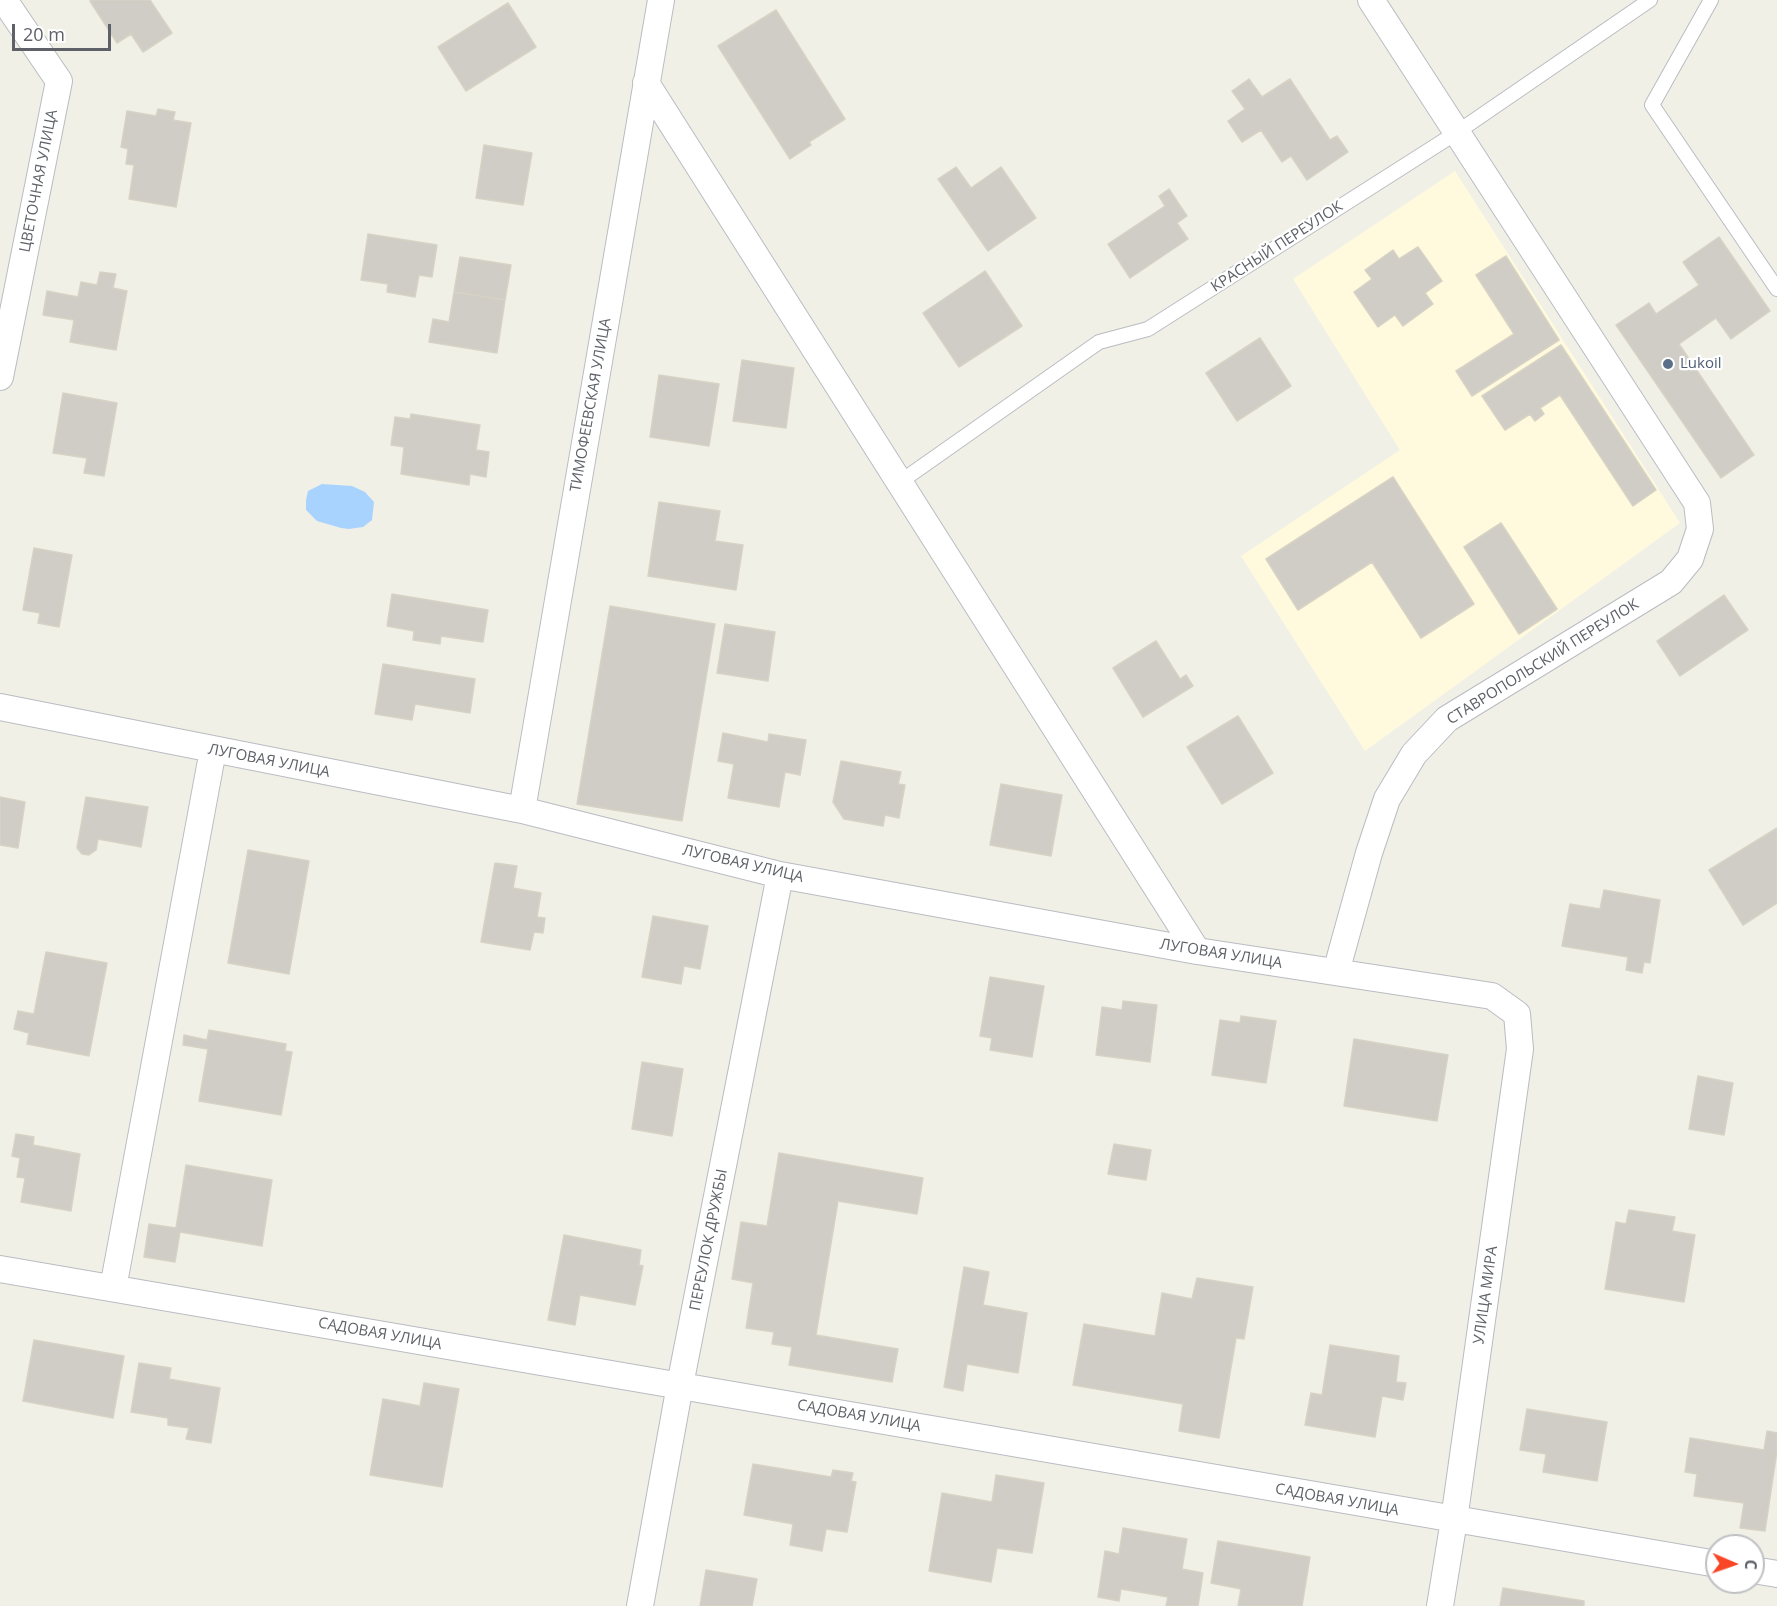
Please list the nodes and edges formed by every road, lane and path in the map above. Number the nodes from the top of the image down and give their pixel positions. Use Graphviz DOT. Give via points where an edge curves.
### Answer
graph roads {
  1 [pos="4,0"];
  2 [pos="661,0"];
  3 [pos="1371,0"];
  4 [pos="1650,0"];
  5 [pos="1711,0"];
  6 [pos="646,82"];
  7 [pos="1456,133"];
  8 [pos="1777,289"];
  9 [pos="0,378"];
  10 [pos="900,482"];
  11 [pos="0,707"];
  12 [pos="213,750"];
  13 [pos="522,810"];
  14 [pos="780,875"];
  15 [pos="1197,951"];
  16 [pos="1336,972"];
  17 [pos="1492,996"];
  18 [pos="0,1269"];
  19 [pos="113,1288"];
  20 [pos="680,1385"];
  21 [pos="1454,1520"];
  22 [pos="1705,1562"];
  23 [pos="640,1606"];
  24 [pos="1440,1606"];
  1 -- 9 [label="street, ЦВЕТОЧНАЯ УЛИЦА" via="59,81"];
  2 -- 6 [label="street, ТИМОФЕЕВСКАЯ УЛИЦА"];
  3 -- 7 [label="street"];
  4 -- 7 [label="lane, КРАСНЫЙ ПЕРЕУЛОК"];
  5 -- 8 [label="lane" via="1652,105"];
  6 -- 10 [label="street"];
  6 -- 13 [label="street, ТИМОФЕЕВСКАЯ УЛИЦА"];
  7 -- 10 [label="lane, КРАСНЫЙ ПЕРЕУЛОК" via="1148,329 1099,342"];
  7 -- 16 [label="street, СТАВРОПОЛЬСКИЙ ПЕРЕУЛОК" via="1697,503 1700,529 1690,559 1671,582 1447,719 1414,754 1387,799"];
  10 -- 15 [label="street"];
  11 -- 12 [label="street, ЛУГОВАЯ УЛИЦА"];
  12 -- 13 [label="street, ЛУГОВАЯ УЛИЦА"];
  12 -- 19 [label="street"];
  13 -- 14 [label="street, ЛУГОВАЯ УЛИЦА"];
  14 -- 15 [label="street, ЛУГОВАЯ УЛИЦА"];
  14 -- 20 [label="street, ПЕРЕУЛОК ДРУЖБЫ"];
  15 -- 16 [label="street, ЛУГОВАЯ УЛИЦА"];
  16 -- 17 [label="street, ЛУГОВАЯ УЛИЦА"];
  17 -- 21 [label="street, УЛИЦА МИРА" via="1517,1014 1520,1049"];
  18 -- 19 [label="street, САДОВАЯ УЛИЦА"];
  19 -- 20 [label="street, САДОВАЯ УЛИЦА"];
  20 -- 21 [label="street, САДОВАЯ УЛИЦА"];
  20 -- 23 [label="street, ПЕРЕУЛОК ДРУЖБЫ"];
  21 -- 22 [label="street, САДОВАЯ УЛИЦА"];
  21 -- 24 [label="street, УЛИЦА МИРА"];
}
